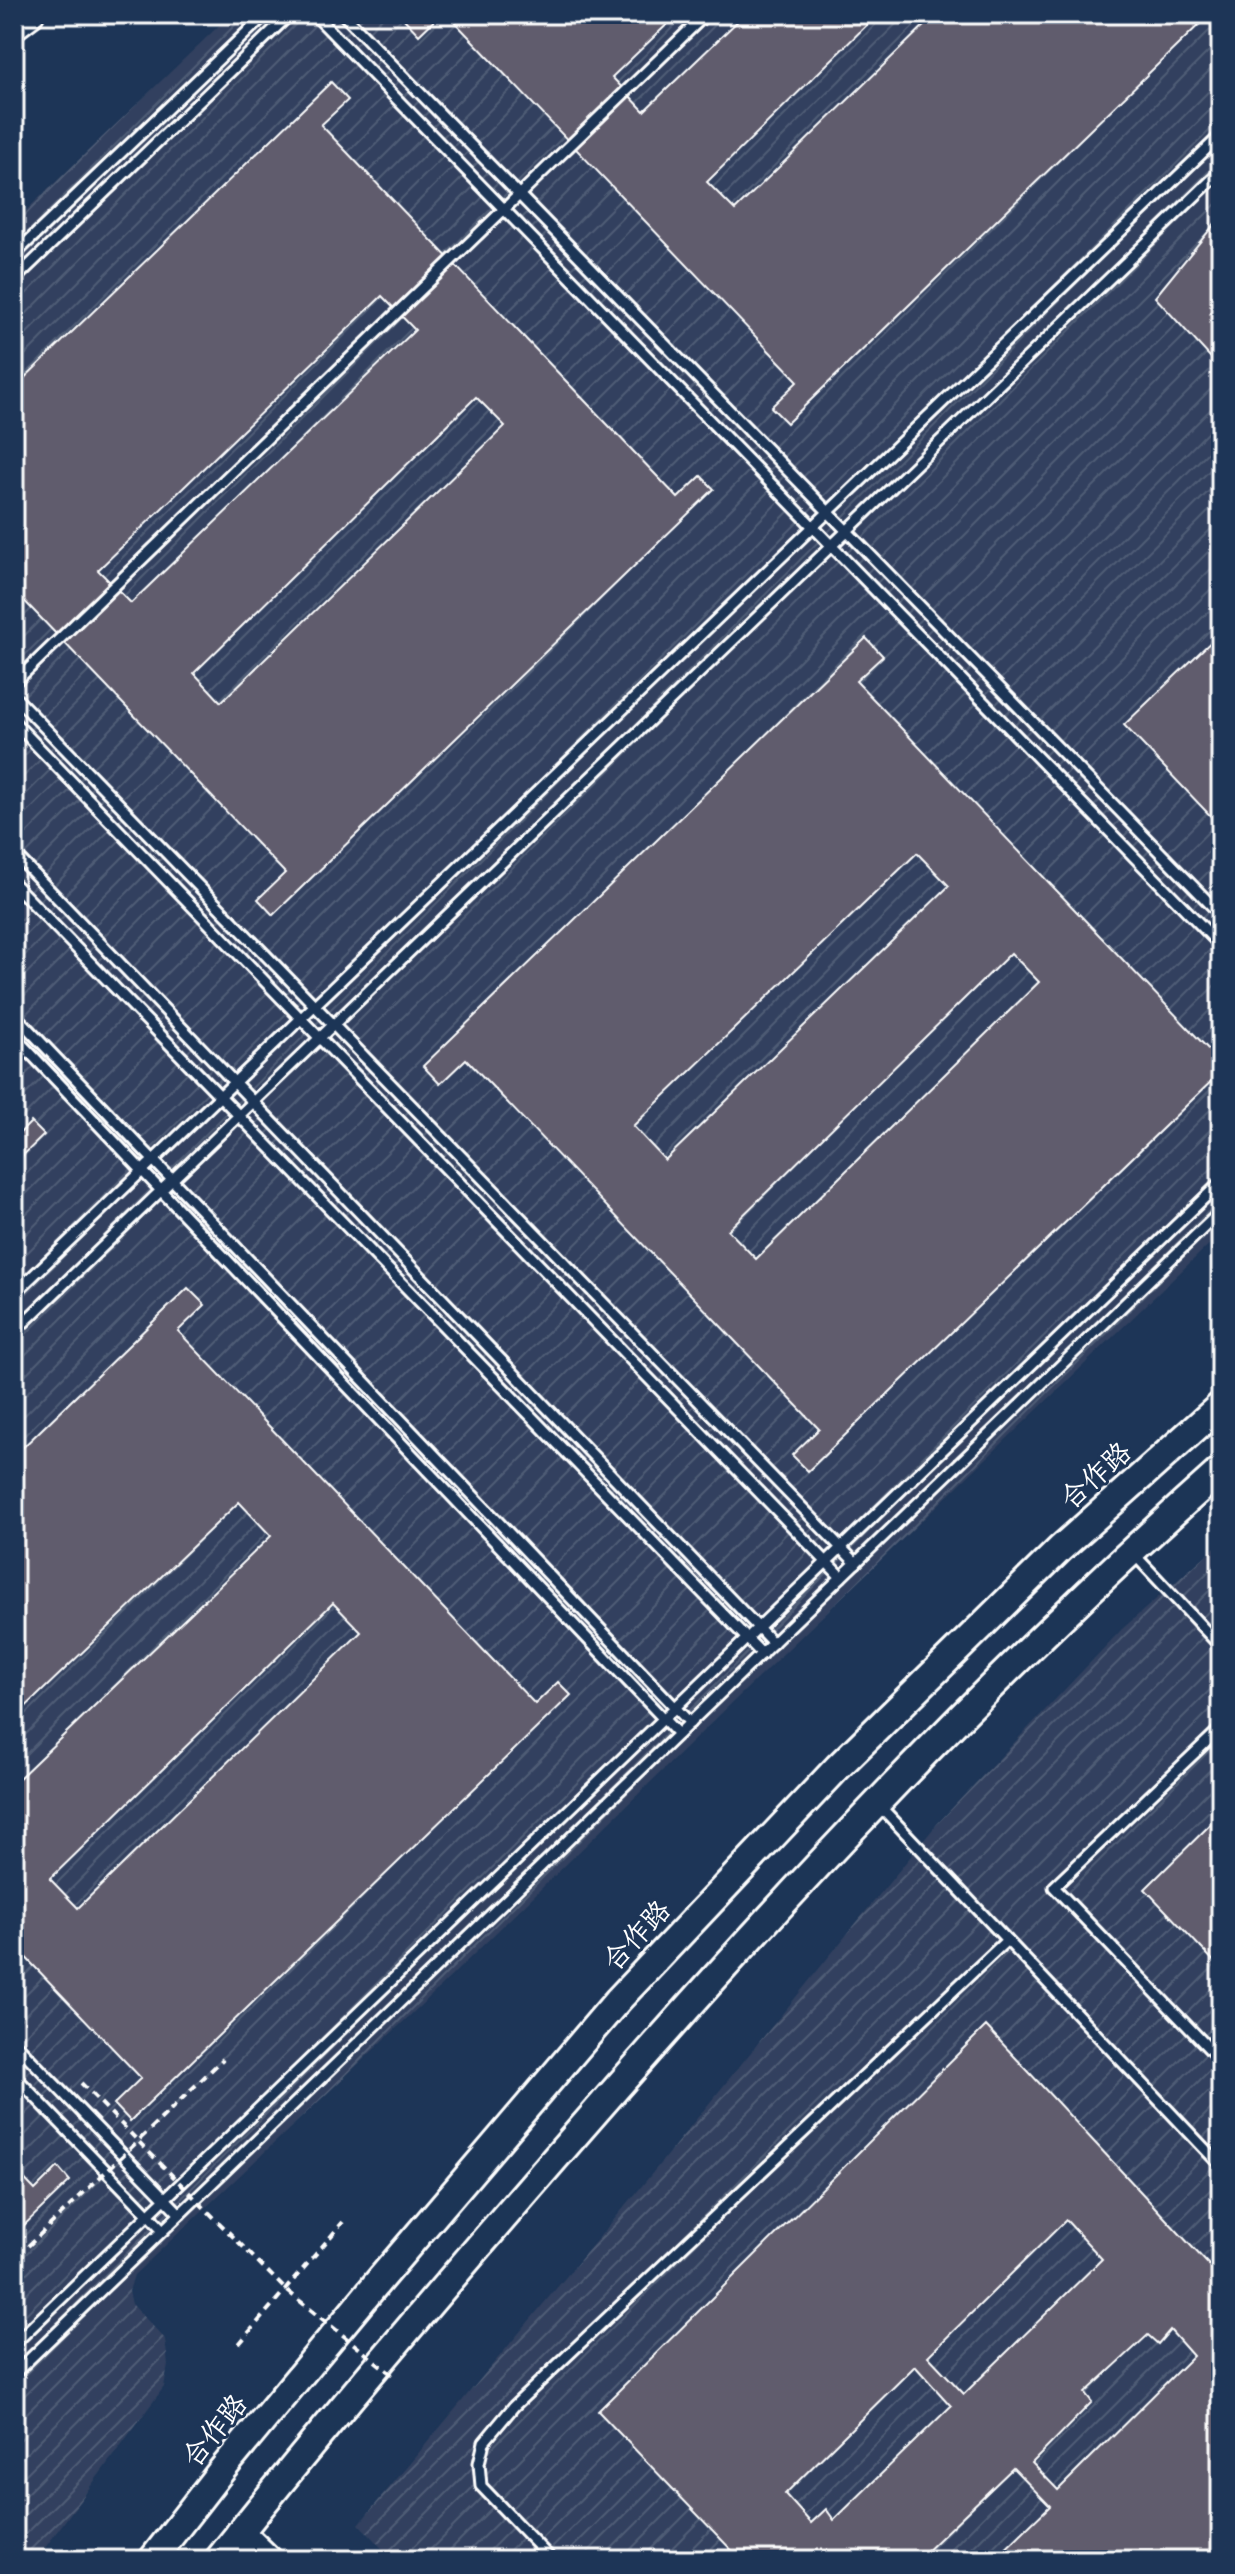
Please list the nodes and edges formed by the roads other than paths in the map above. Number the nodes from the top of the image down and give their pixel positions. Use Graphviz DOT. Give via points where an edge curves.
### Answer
graph roads {
  1 [pos="30,14"];
  2 [pos="266,14"];
  3 [pos="290,14"];
  4 [pos="314,14"];
  5 [pos="343,14"];
  6 [pos="706,14"];
  7 [pos="14,26"];
  8 [pos="1221,135"];
  9 [pos="1221,171"];
  10 [pos="519,195"];
  11 [pos="504,209"];
  12 [pos="14,255"];
  13 [pos="14,280"];
  14 [pos="828,512"];
  15 [pos="813,527"];
  16 [pos="847,531"];
  17 [pos="832,546"];
  18 [pos="14,683"];
  19 [pos="14,696"];
  20 [pos="14,722"];
  21 [pos="14,853"];
  22 [pos="14,884"];
  23 [pos="1221,915"];
  24 [pos="1221,946"];
  25 [pos="314,1006"];
  26 [pos="14,1014"];
  27 [pos="301,1018"];
  28 [pos="333,1025"];
  29 [pos="14,1036"];
  30 [pos="320,1038"];
  31 [pos="234,1082"];
  32 [pos="220,1096"];
  33 [pos="253,1102"];
  34 [pos="239,1116"];
  35 [pos="153,1160"];
  36 [pos="143,1170"];
  37 [pos="172,1180"];
  38 [pos="1221,1182"];
  39 [pos="162,1190"];
  40 [pos="1221,1211"];
  41 [pos="14,1294"];
  42 [pos="14,1332"];
  43 [pos="1221,1405"];
  44 [pos="1221,1470"];
  45 [pos="841,1548"];
  46 [pos="1131,1550"];
  47 [pos="826,1562"];
  48 [pos="856,1563"];
  49 [pos="841,1577"];
  50 [pos="758,1628"];
  51 [pos="747,1638"];
  52 [pos="773,1643"];
  53 [pos="1221,1647"];
  54 [pos="762,1654"];
  55 [pos="675,1707"];
  56 [pos="664,1718"];
  57 [pos="690,1723"];
  58 [pos="1221,1728"];
  59 [pos="678,1734"];
  60 [pos="876,1802"];
  61 [pos="1007,1940"];
  62 [pos="14,2042"];
  63 [pos="1221,2061"];
  64 [pos="14,2075"];
  65 [pos="1221,2166"];
  66 [pos="164,2199"];
  67 [pos="180,2214"];
  68 [pos="148,2215"];
  69 [pos="163,2230"];
  70 [pos="14,2344"];
  71 [pos="14,2374"];
  72 [pos="240,2532"];
  73 [pos="152,2560"];
  74 [pos="218,2560"];
  75 [pos="234,2560"];
  76 [pos="269,2560"];
  77 [pos="552,2560"];
  1 -- 7 [label="main road"];
  2 -- 12 [label="lane"];
  3 -- 13 [label="lane"];
  4 -- 11 [label="lane"];
  5 -- 10 [label="lane"];
  6 -- 10 [label="lane"];
  8 -- 14 [label="lane"];
  9 -- 16 [label="lane"];
  10 -- 11 [label="lane"];
  10 -- 14 [label="lane"];
  11 -- 15 [label="lane"];
  11 -- 18 [label="lane"];
  14 -- 15 [label="lane"];
  14 -- 16 [label="lane"];
  15 -- 17 [label="lane"];
  15 -- 25 [label="lane"];
  16 -- 17 [label="lane"];
  16 -- 23 [label="lane"];
  17 -- 24 [label="lane"];
  17 -- 28 [label="lane"];
  19 -- 25 [label="lane"];
  20 -- 27 [label="lane"];
  21 -- 31 [label="lane"];
  22 -- 32 [label="lane"];
  25 -- 27 [label="lane"];
  25 -- 28 [label="lane"];
  26 -- 35 [label="lane"];
  27 -- 30 [label="lane"];
  27 -- 31 [label="lane"];
  28 -- 30 [label="lane"];
  28 -- 45 [label="lane"];
  29 -- 36 [label="lane"];
  30 -- 33 [label="lane"];
  30 -- 47 [label="lane"];
  31 -- 32 [label="lane"];
  31 -- 33 [label="lane"];
  32 -- 34 [label="lane"];
  32 -- 35 [label="lane"];
  33 -- 34 [label="lane"];
  33 -- 50 [label="lane"];
  34 -- 37 [label="lane"];
  34 -- 51 [label="lane"];
  35 -- 36 [label="lane"];
  35 -- 37 [label="lane"];
  36 -- 39 [label="lane"];
  36 -- 41 [label="lane"];
  37 -- 39 [label="lane"];
  37 -- 55 [label="lane"];
  38 -- 45 [label="lane"];
  39 -- 42 [label="lane"];
  39 -- 56 [label="lane"];
  40 -- 48 [label="lane"];
  43 -- 73 [label="main road, 合作路" via="1060,1549 838,1767 618,2000 361,2302"];
  44 -- 46 [label="main road"];
  45 -- 47 [label="lane"];
  45 -- 48 [label="lane"];
  46 -- 53 [label="lane"];
  46 -- 60 [label="main road"];
  47 -- 49 [label="lane"];
  47 -- 50 [label="lane"];
  48 -- 49 [label="lane"];
  49 -- 52 [label="lane"];
  50 -- 51 [label="lane"];
  50 -- 52 [label="lane"];
  51 -- 54 [label="lane"];
  51 -- 55 [label="lane"];
  52 -- 54 [label="lane"];
  54 -- 57 [label="lane"];
  55 -- 56 [label="lane"];
  55 -- 57 [label="lane"];
  56 -- 59 [label="lane"];
  56 -- 66 [label="lane"];
  57 -- 59 [label="lane"];
  58 -- 63 [label="lane" via="1054,1887"];
  59 -- 67 [label="lane"];
  60 -- 61 [label="lane"];
  60 -- 72 [label="main road" via="684,2010 403,2333"];
  61 -- 65 [label="lane"];
  61 -- 77 [label="lane" via="514,2406 484,2442 481,2486"];
  62 -- 66 [label="lane"];
  64 -- 68 [label="lane"];
  66 -- 67 [label="lane"];
  66 -- 68 [label="lane"];
  67 -- 69 [label="lane"];
  68 -- 69 [label="lane"];
  68 -- 70 [label="lane"];
  69 -- 71 [label="lane"];
  72 -- 74 [label="main road"];
  72 -- 75 [label="lane"];
  72 -- 76 [label="main road"];
}
